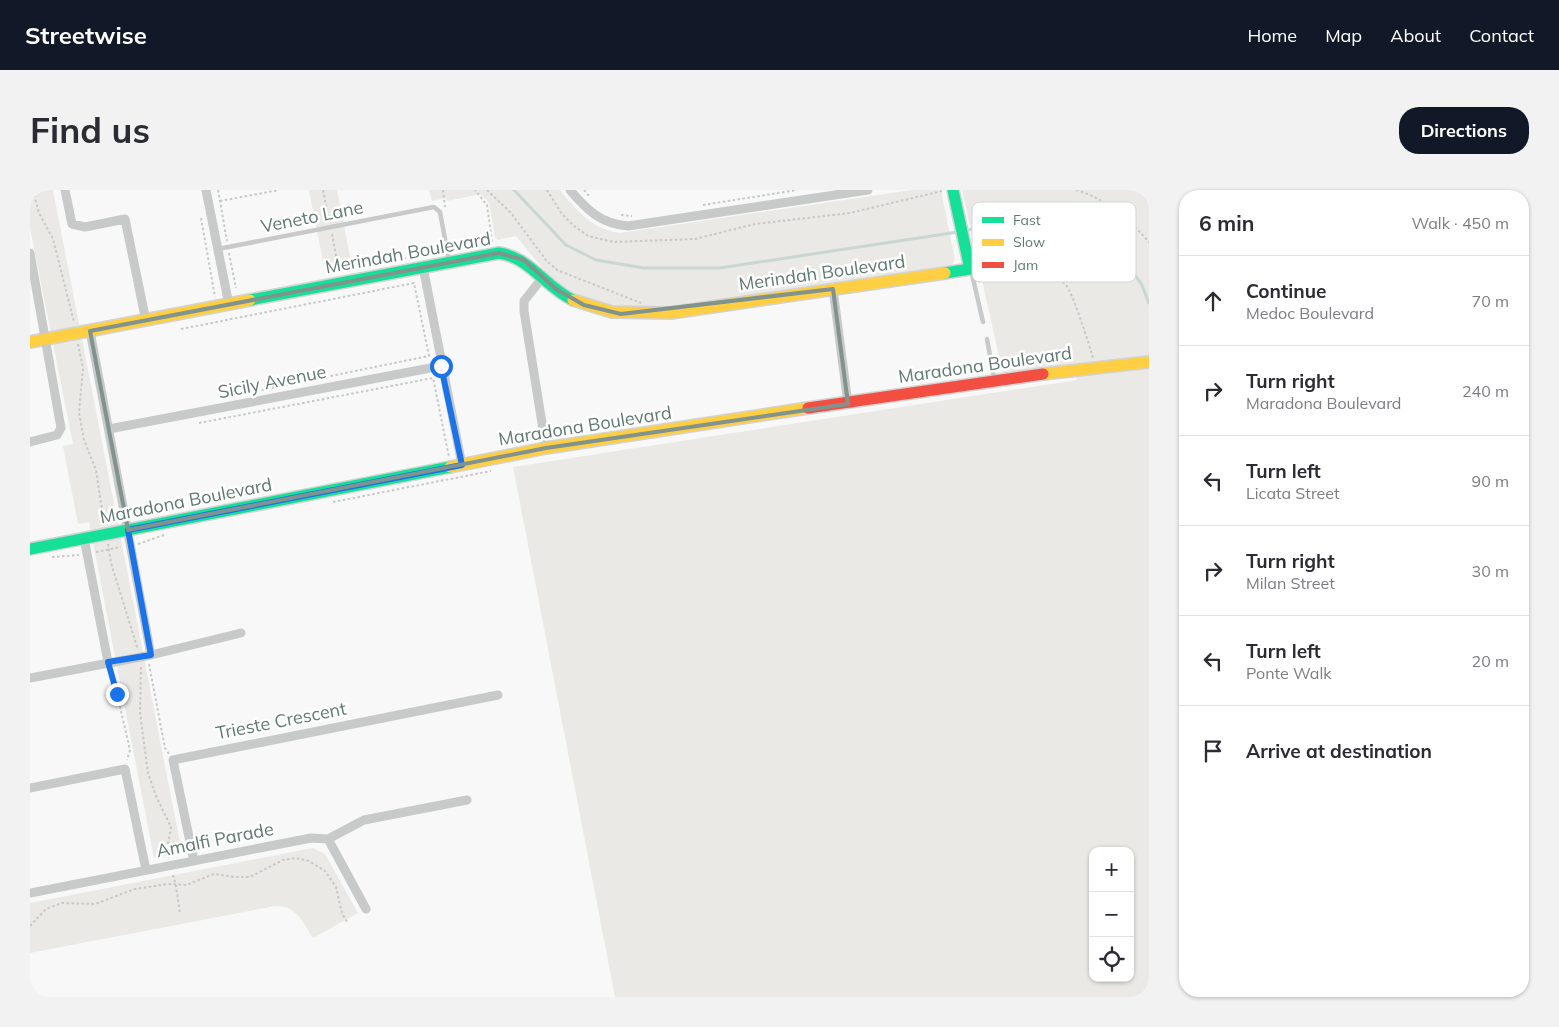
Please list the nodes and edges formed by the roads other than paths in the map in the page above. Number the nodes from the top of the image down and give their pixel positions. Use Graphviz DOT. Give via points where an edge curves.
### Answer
graph roads {
  1 [pos="64,190"];
  2 [pos="206,190"];
  3 [pos="570,190"];
  4 [pos="868,190"];
  5 [pos="950,191"];
  6 [pos="218,249"];
  7 [pos="30,254"];
  8 [pos="450,262"];
  9 [pos="423,267"];
  10 [pos="970,267"];
  11 [pos="972,275"];
  12 [pos="543,277"];
  13 [pos="974,282"];
  14 [pos="833,289"];
  15 [pos="229,305"];
  16 [pos="146,320"];
  17 [pos="983,322"];
  18 [pos="90,331"];
  19 [pos="46,339"];
  20 [pos="987,339"];
  21 [pos="30,342"];
  22 [pos="1149,362"];
  23 [pos="441,366"];
  24 [pos="995,380"];
  25 [pos="848,404"];
  26 [pos="108,429"];
  27 [pos="30,442"];
  28 [pos="546,448"];
  29 [pos="456,466"];
  30 [pos="128,530"];
  31 [pos="84,538"];
  32 [pos="30,549"];
  33 [pos="240,633"];
  34 [pos="151,655"];
  35 [pos="108,662"];
  36 [pos="30,678"];
  37 [pos="498,695"];
  38 [pos="30,788"];
  39 [pos="467,800"];
  40 [pos="328,839"];
  41 [pos="194,861"];
  42 [pos="146,870"];
  43 [pos="30,893"];
  44 [pos="366,909"];
  1 -- 16 [label="street" via="72,224 85,227 125,219"];
  2 -- 6 [label="street"];
  3 -- 4 [label="street" via="592,215 603,221 628,226"];
  5 -- 10 [label="street"];
  6 -- 8 [label="lane, Veneto Lane" via="434,207 439,210"];
  6 -- 15 [label="street"];
  7 -- 19 [label="street"];
  8 -- 9 [label="street, Merindah Boulevard"];
  8 -- 12 [label="street, Merindah Boulevard" via="490,254 509,254 530,264"];
  9 -- 15 [label="street, Merindah Boulevard"];
  9 -- 23 [label="street"];
  10 -- 11 [label="lane"];
  10 -- 14 [label="street, Merindah Boulevard"];
  12 -- 14 [label="street, Merindah Boulevard" via="556,289 584,305 621,314 671,313"];
  12 -- 28 [label="street" via="524,300 524,311"];
  13 -- 17 [label="lane"];
  14 -- 25 [label="street"];
  15 -- 16 [label="street, Merindah Boulevard"];
  16 -- 18 [label="street, Merindah Boulevard"];
  18 -- 19 [label="street, Merindah Boulevard"];
  18 -- 26 [label="street"];
  19 -- 21 [label="street, Merindah Boulevard"];
  19 -- 27 [label="street" via="61,428 57,435"];
  20 -- 24 [label="lane"];
  22 -- 24 [label="street, Maradona Boulevard"];
  23 -- 26 [label="street, Sicily Avenue"];
  23 -- 29 [label="street"];
  24 -- 25 [label="street, Maradona Boulevard"];
  25 -- 28 [label="street, Maradona Boulevard"];
  26 -- 30 [label="street"];
  28 -- 29 [label="street, Maradona Boulevard"];
  29 -- 30 [label="street, Maradona Boulevard"];
  30 -- 31 [label="street, Maradona Boulevard"];
  30 -- 34 [label="street"];
  31 -- 32 [label="street, Maradona Boulevard"];
  31 -- 35 [label="street"];
  33 -- 34 [label="street"];
  34 -- 35 [label="street"];
  35 -- 36 [label="street"];
  37 -- 41 [label="street, Trieste Crescent" via="173,760"];
  38 -- 42 [label="street" via="125,769"];
  39 -- 40 [label="street" via="364,820"];
  40 -- 41 [label="street, Amalfi Parade" via="311,838"];
  40 -- 44 [label="street"];
  41 -- 42 [label="street, Amalfi Parade"];
  42 -- 43 [label="street, Amalfi Parade"];
}
